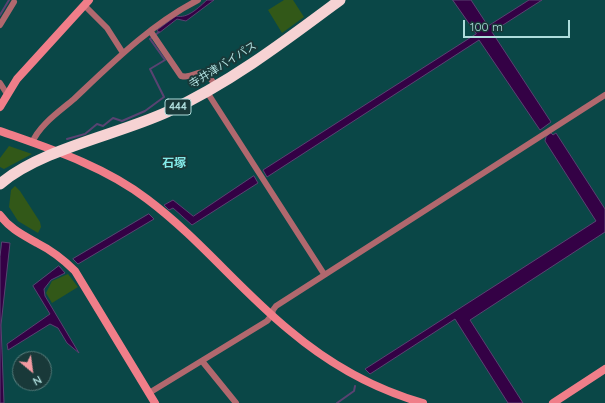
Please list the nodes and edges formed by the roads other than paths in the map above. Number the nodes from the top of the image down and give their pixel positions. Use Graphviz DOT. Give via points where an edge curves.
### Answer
graph roads {
  1 [pos="198,0"];
  2 [pos="340,0"];
  3 [pos="14,2"];
  4 [pos="189,2"];
  5 [pos="87,3"];
  6 [pos="0,25"];
  7 [pos="151,32"];
  8 [pos="124,53"];
  9 [pos="0,83"];
  10 [pos="212,89"];
  11 [pos="3,93"];
  12 [pos="605,95"];
  13 [pos="0,107"];
  14 [pos="0,131"];
  15 [pos="32,143"];
  16 [pos="59,152"];
  17 [pos="0,184"];
  18 [pos="0,215"];
  19 [pos="324,274"];
  20 [pos="272,315"];
  21 [pos="202,361"];
  22 [pos="605,369"];
  23 [pos="149,394"];
  24 [pos="155,403"];
  25 [pos="236,403"];
  26 [pos="423,403"];
  27 [pos="553,403"];
  1 -- 4 [label="street"];
  2 -- 10 [label="highway, 寺井津バイパス / 444" via="285,41"];
  3 -- 6 [label="street"];
  4 -- 7 [label="street"];
  5 -- 8 [label="street"];
  5 -- 11 [label="street"];
  7 -- 8 [label="street"];
  7 -- 10 [label="street" via="181,76 203,72 207,74"];
  8 -- 15 [label="street" via="52,118 35,136"];
  9 -- 11 [label="street"];
  10 -- 16 [label="highway, 寺井津バイパス / 444" via="132,127"];
  10 -- 19 [label="street"];
  11 -- 13 [label="street"];
  12 -- 19 [label="street"];
  14 -- 15 [label="street"];
  15 -- 16 [label="street"];
  16 -- 17 [label="highway, 寺井津バイパス / 444" via="16,173"];
  16 -- 20 [label="street" via="121,181 148,199 196,241"];
  18 -- 23 [label="street" via="18,233 64,260 75,271"];
  19 -- 20 [label="street" via="276,306"];
  20 -- 21 [label="street" via="267,321"];
  20 -- 26 [label="street" via="324,357 382,388"];
  21 -- 23 [label="street"];
  21 -- 25 [label="street"];
  22 -- 27 [label="street"];
  23 -- 24 [label="street"];
}
